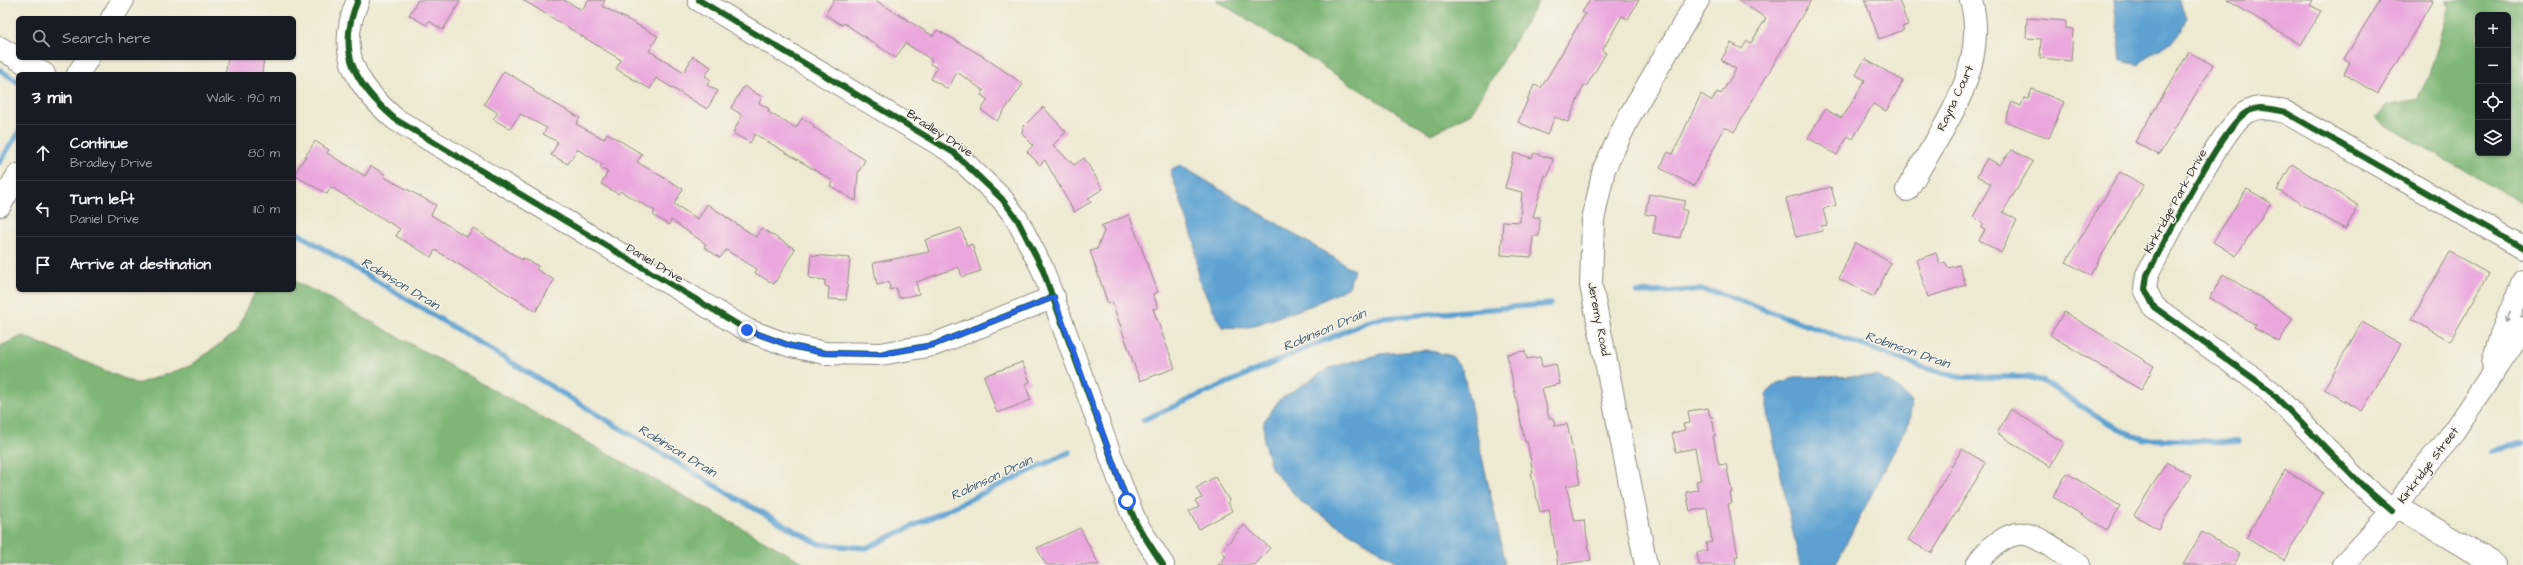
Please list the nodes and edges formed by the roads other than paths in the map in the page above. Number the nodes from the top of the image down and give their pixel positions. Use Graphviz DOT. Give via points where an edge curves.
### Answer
graph roads {
  1 [pos="123,0"];
  2 [pos="358,0"];
  3 [pos="699,0"];
  4 [pos="1698,0"];
  5 [pos="1971,0"];
  6 [pos="113,16"];
  7 [pos="0,48"];
  8 [pos="16,57"];
  9 [pos="20,60"];
  10 [pos="87,60"];
  11 [pos="41,72"];
  12 [pos="79,72"];
  13 [pos="16,178"];
  14 [pos="1907,190"];
  15 [pos="0,205"];
  16 [pos="2523,248"];
  17 [pos="2523,281"];
  18 [pos="1054,297"];
  19 [pos="2523,328"];
  20 [pos="2489,376"];
  21 [pos="2395,508"];
  22 [pos="1163,565"];
  23 [pos="1646,565"];
  24 [pos="1977,565"];
  25 [pos="2080,565"];
  26 [pos="2343,565"];
  27 [pos="2495,565"];
  1 -- 6 [label="street"];
  2 -- 18 [label="street, Daniel Drive" via="353,11 348,47 353,66 361,85 395,119 747,330 791,346 824,353 881,354 933,345"];
  3 -- 18 [label="street, Bradley Drive" via="954,153 972,168 1017,219 1035,251"];
  4 -- 23 [label="street, Jeremy Road" via="1630,115 1599,187 1593,220 1591,285"];
  5 -- 14 [label="street, Rayna Court" via="1976,38 1969,75"];
  7 -- 8 [label="street"];
  9 -- 11 [label="street"];
  10 -- 12 [label="street"];
  13 -- 15 [label="street"];
  16 -- 21 [label="street, Kirkridge Park Drive" via="2285,112 2264,107 2246,112 2222,139 2147,275 2145,289 2154,307 2268,389 2363,486"];
  17 -- 20 [label="street, Kirkridge Street, one-way" via="2501,336"];
  18 -- 22 [label="street, Bradley Drive" via="1137,526"];
  19 -- 20 [label="street, Kirkridge Street"];
  20 -- 21 [label="street, Kirkridge Street" via="2464,418"];
  21 -- 26 [label="street, Kirkridge Street"];
  21 -- 27 [label="street, Kirkridge Park Drive"];
  24 -- 25 [label="street" via="1990,548 2019,534 2026,534"];
}
